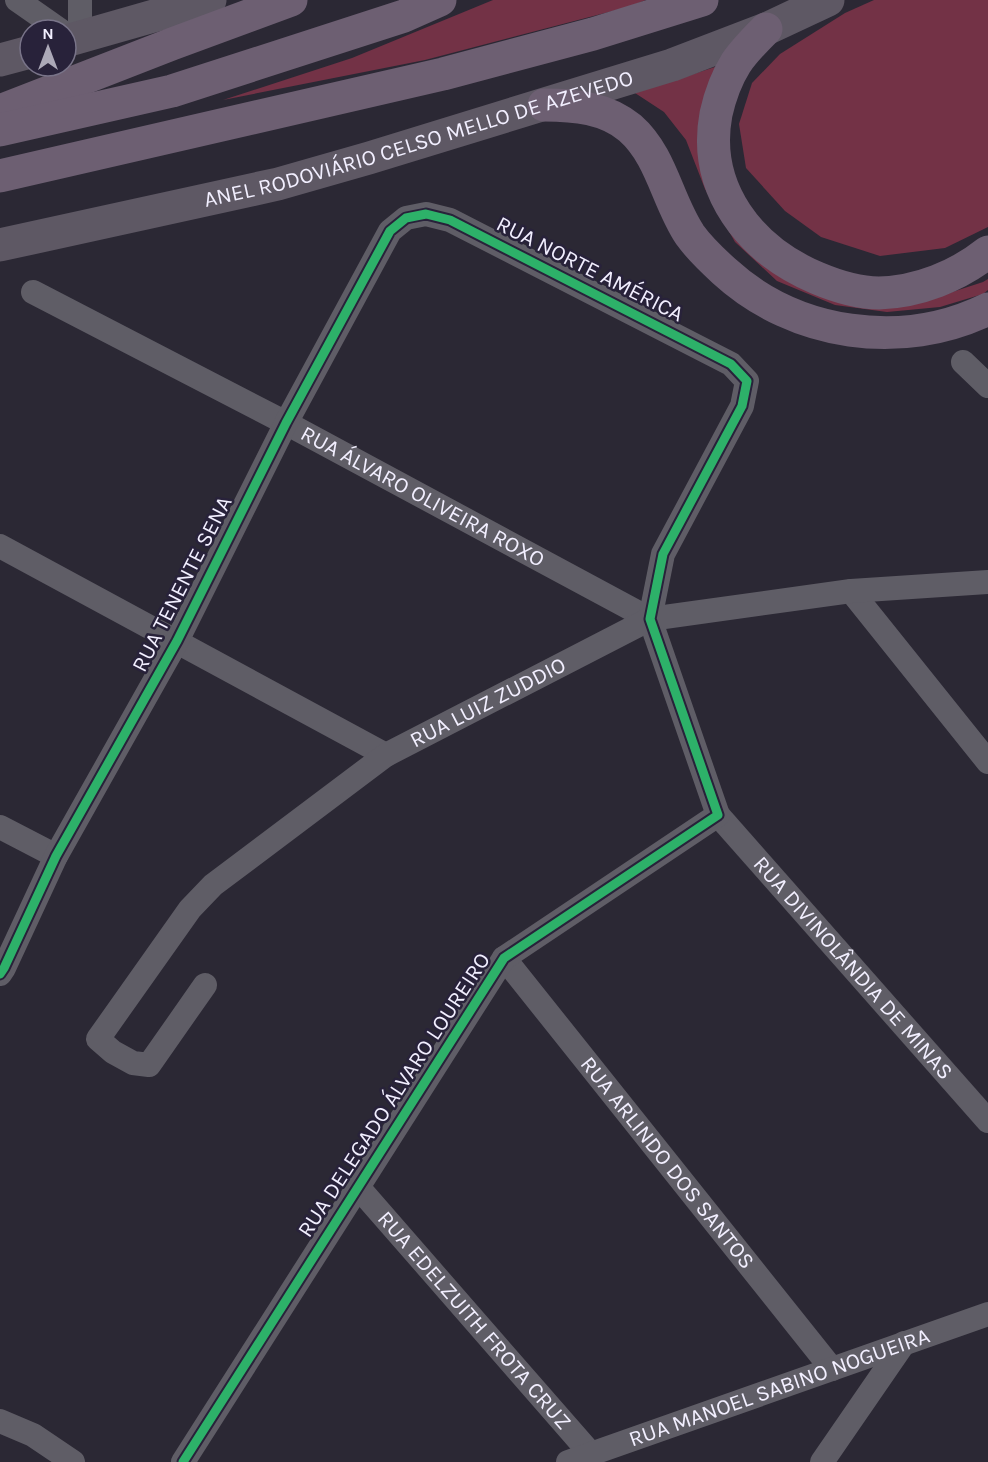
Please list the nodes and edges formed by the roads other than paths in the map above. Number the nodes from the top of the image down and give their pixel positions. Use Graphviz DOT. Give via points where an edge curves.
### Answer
graph roads {
  1 [pos="80,0"];
  2 [pos="210,0"];
  3 [pos="291,0"];
  4 [pos="440,0"];
  5 [pos="702,0"];
  6 [pos="828,0"];
  7 [pos="13,4"];
  8 [pos="38,18"];
  9 [pos="78,25"];
  10 [pos="766,29"];
  11 [pos="78,34"];
  12 [pos="18,55"];
  13 [pos="0,60"];
  14 [pos="544,105"];
  15 [pos="0,111"];
  16 [pos="0,130"];
  17 [pos="0,176"];
  18 [pos="406,218"];
  19 [pos="0,245"];
  20 [pos="988,252"];
  21 [pos="33,291"];
  22 [pos="988,309"];
  23 [pos="963,362"];
  24 [pos="988,386"];
  25 [pos="286,423"];
  26 [pos="0,546"];
  27 [pos="988,582"];
  28 [pos="851,591"];
  29 [pos="650,619"];
  30 [pos="177,641"];
  31 [pos="386,755"];
  32 [pos="988,762"];
  33 [pos="718,814"];
  34 [pos="0,827"];
  35 [pos="56,856"];
  36 [pos="504,958"];
  37 [pos="1,969"];
  38 [pos="205,985"];
  39 [pos="988,1121"];
  40 [pos="358,1187"];
  41 [pos="988,1314"];
  42 [pos="904,1343"];
  43 [pos="832,1369"];
  44 [pos="0,1421"];
  45 [pos="591,1454"];
  46 [pos="73,1462"];
  47 [pos="183,1462"];
  48 [pos="568,1462"];
  49 [pos="822,1462"];
  1 -- 9 [label="street"];
  2 -- 11 [label="main road"];
  3 -- 15 [label="highway"];
  4 -- 16 [label="highway" via="404,16 172,91"];
  5 -- 17 [label="highway" via="443,74"];
  6 -- 10 [label="main road, ANEL RODOVIÁRIO CELSO MELLO DE AZEVEDO"];
  7 -- 8 [label="street"];
  10 -- 14 [label="main road, ANEL RODOVIÁRIO CELSO MELLO DE AZEVEDO" via="672,65"];
  10 -- 20 [label="highway" via="735,64 725,83 714,126 713,147 722,188 745,226 790,264 831,284 857,291 877,293 923,286"];
  12 -- 13 [label="main road"];
  14 -- 19 [label="main road, ANEL RODOVIÁRIO CELSO MELLO DE AZEVEDO" via="278,184"];
  14 -- 22 [label="highway" via="588,108 628,126 652,155 676,209 698,244 743,287 776,307 817,323 877,333 946,325"];
  18 -- 25 [label="street, RUA TENENTE SENA" via="390,231"];
  18 -- 29 [label="street, RUA NORTE AMÉRICA" via="426,214 450,220 731,364 747,381 742,406 663,554"];
  21 -- 25 [label="street, RUA ÁLVARO OLIVEIRA ROXO"];
  23 -- 24 [label="street"];
  25 -- 29 [label="street, RUA ÁLVARO OLIVEIRA ROXO"];
  25 -- 30 [label="street, RUA TENENTE SENA"];
  26 -- 30 [label="street"];
  27 -- 28 [label="street, RUA LUIZ ZUDDIO"];
  28 -- 29 [label="street, RUA LUIZ ZUDDIO"];
  28 -- 32 [label="street"];
  29 -- 31 [label="street, RUA LUIZ ZUDDIO"];
  29 -- 33 [label="street"];
  30 -- 31 [label="street"];
  30 -- 35 [label="street, RUA TENENTE SENA"];
  31 -- 38 [label="street, RUA LUIZ ZUDDIO" via="213,885 190,909 98,1039 133,1063 149,1065"];
  33 -- 36 [label="street, RUA DELEGADO ÁLVARO LOUREIRO"];
  33 -- 39 [label="street, RUA DIVINOLÂNDIA DE MINAS"];
  34 -- 35 [label="street"];
  35 -- 37 [label="street, RUA TENENTE SENA"];
  36 -- 40 [label="street, RUA DELEGADO ÁLVARO LOUREIRO"];
  36 -- 43 [label="street, RUA ARLINDO DOS SANTOS"];
  40 -- 45 [label="street, RUA EDELZUITH FROTA CRUZ"];
  40 -- 47 [label="street, RUA DELEGADO ÁLVARO LOUREIRO"];
  41 -- 42 [label="street, RUA MANOEL SABINO NOGUEIRA"];
  42 -- 43 [label="street, RUA MANOEL SABINO NOGUEIRA"];
  42 -- 49 [label="street"];
  43 -- 45 [label="street, RUA MANOEL SABINO NOGUEIRA"];
  44 -- 46 [label="street" via="33,1435"];
  45 -- 48 [label="street, RUA MANOEL SABINO NOGUEIRA"];
}
